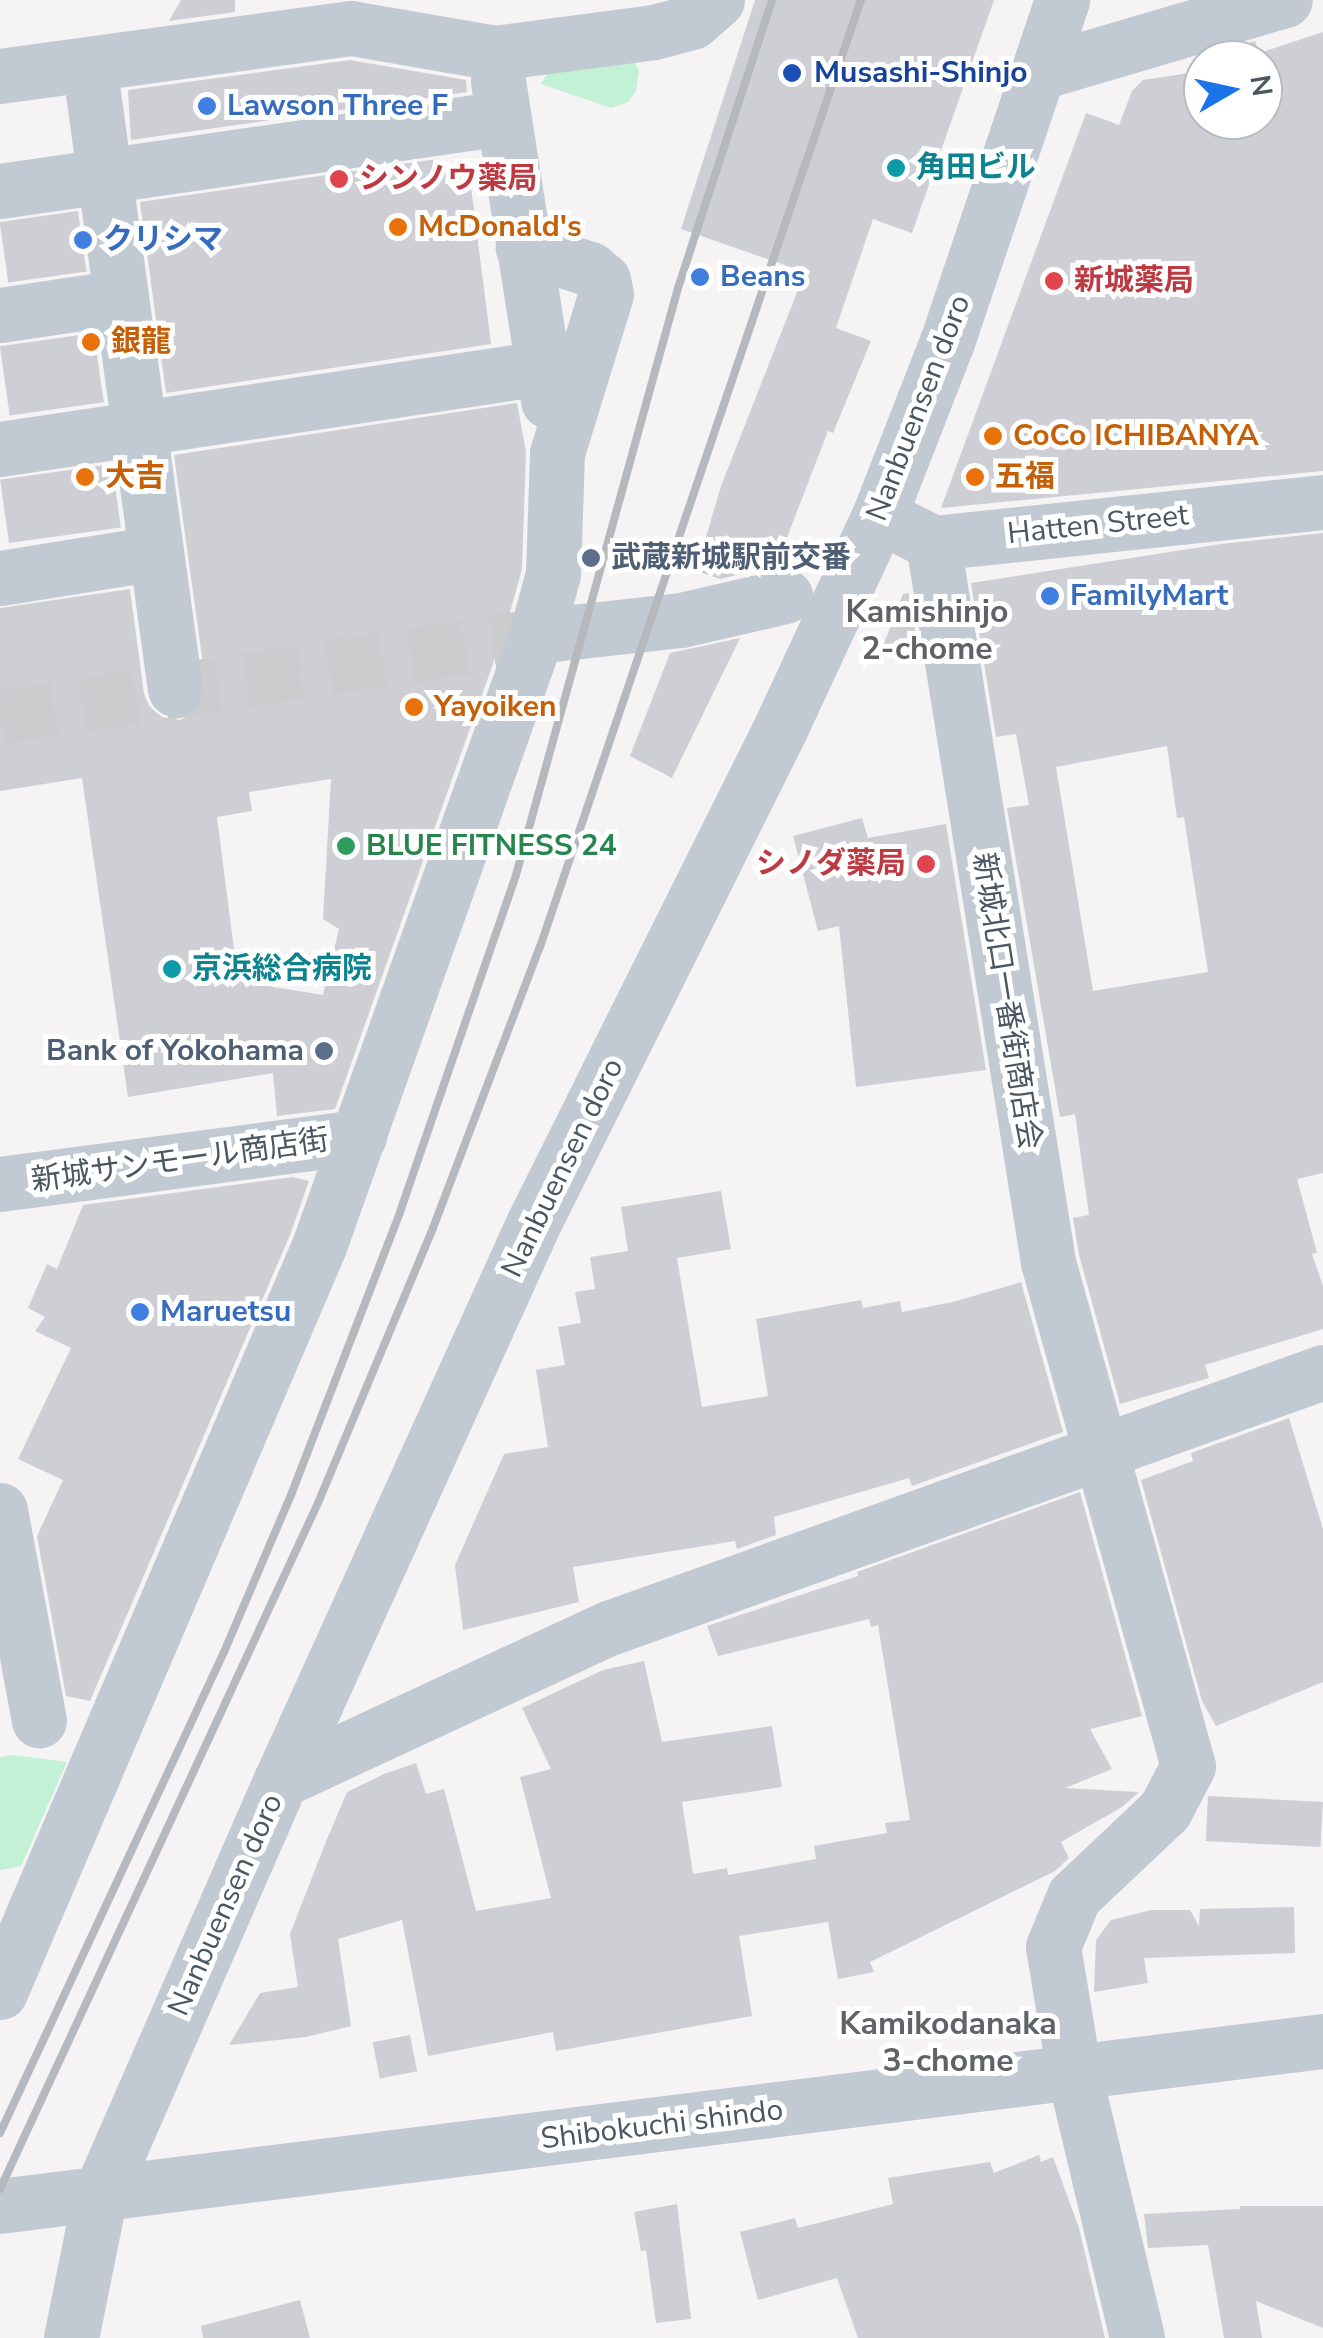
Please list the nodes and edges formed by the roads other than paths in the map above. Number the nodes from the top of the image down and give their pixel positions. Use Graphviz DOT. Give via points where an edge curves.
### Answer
graph roads {
  1 [pos="717,0"];
  2 [pos="1062,0"];
  3 [pos="1285,0"];
  4 [pos="348,14"];
  5 [pos="494,54"];
  6 [pos="89,64"];
  7 [pos="1040,72"];
  8 [pos="0,76"];
  9 [pos="503,118"];
  10 [pos="105,178"];
  11 [pos="0,190"];
  12 [pos="523,247"];
  13 [pos="121,297"];
  14 [pos="0,315"];
  15 [pos="542,368"];
  16 [pos="140,429"];
  17 [pos="0,449"];
  18 [pos="557,452"];
  19 [pos="1323,502"];
  20 [pos="879,516"];
  21 [pos="933,543"];
  22 [pos="156,553"];
  23 [pos="0,578"];
  24 [pos="785,596"];
  25 [pos="536,636"];
  26 [pos="175,689"];
  27 [pos="359,1137"];
  28 [pos="0,1184"];
  29 [pos="1323,1372"];
  30 [pos="1100,1453"];
  31 [pos="0,1510"];
  32 [pos="5,1576"];
  33 [pos="20,1723"];
  34 [pos="109,1744"];
  35 [pos="281,1780"];
  36 [pos="0,1992"];
  37 [pos="1323,2041"];
  38 [pos="1074,2072"];
  39 [pos="100,2194"];
  40 [pos="0,2206"];
  41 [pos="72,2338"];
  42 [pos="1137,2338"];
  1 -- 5 [label="street" via="692,22 654,32"];
  2 -- 7 [label="street, Nanbuensen doro"];
  3 -- 7 [label="street"];
  4 -- 5 [label="street"];
  4 -- 6 [label="street"];
  5 -- 9 [label="street"];
  6 -- 8 [label="street"];
  6 -- 10 [label="street"];
  7 -- 20 [label="street, Nanbuensen doro" via="948,342"];
  9 -- 10 [label="street"];
  9 -- 12 [label="street"];
  10 -- 11 [label="street"];
  10 -- 13 [label="street"];
  12 -- 15 [label="street"];
  12 -- 18 [label="street" via="590,268 606,286"];
  13 -- 14 [label="street"];
  13 -- 16 [label="street"];
  15 -- 16 [label="street"];
  15 -- 18 [label="street"];
  16 -- 17 [label="street"];
  16 -- 22 [label="street"];
  18 -- 25 [label="street" via="553,574"];
  19 -- 21 [label="street, Hatten Street"];
  20 -- 21 [label="street"];
  20 -- 35 [label="street, Nanbuensen doro" via="534,1222"];
  21 -- 30 [label="street, 新城北口一番街商店会" via="1048,1262"];
  22 -- 23 [label="street"];
  22 -- 26 [label="street"];
  24 -- 25 [label="street" via="681,620"];
  25 -- 27 [label="street"];
  27 -- 28 [label="street, 新城サンモール商店街"];
  27 -- 34 [label="street"];
  29 -- 30 [label="street"];
  30 -- 35 [label="street" via="609,1628"];
  30 -- 38 [label="street, 新城北口一番街商店会" via="1188,1766 1165,1810 1074,1896 1053,1947"];
  31 -- 32 [label="street"];
  32 -- 33 [label="street"];
  33 -- 34 [label="street" via="74,1724"];
  34 -- 36 [label="street"];
  35 -- 39 [label="street, Nanbuensen doro"];
  37 -- 38 [label="street, Shibokuchi shindo"];
  38 -- 39 [label="street, Shibokuchi shindo"];
  38 -- 42 [label="street, 新城北口一番街商店会"];
  39 -- 40 [label="street, Shibokuchi shindo"];
  39 -- 41 [label="street, Nanbuensen doro"];
}
